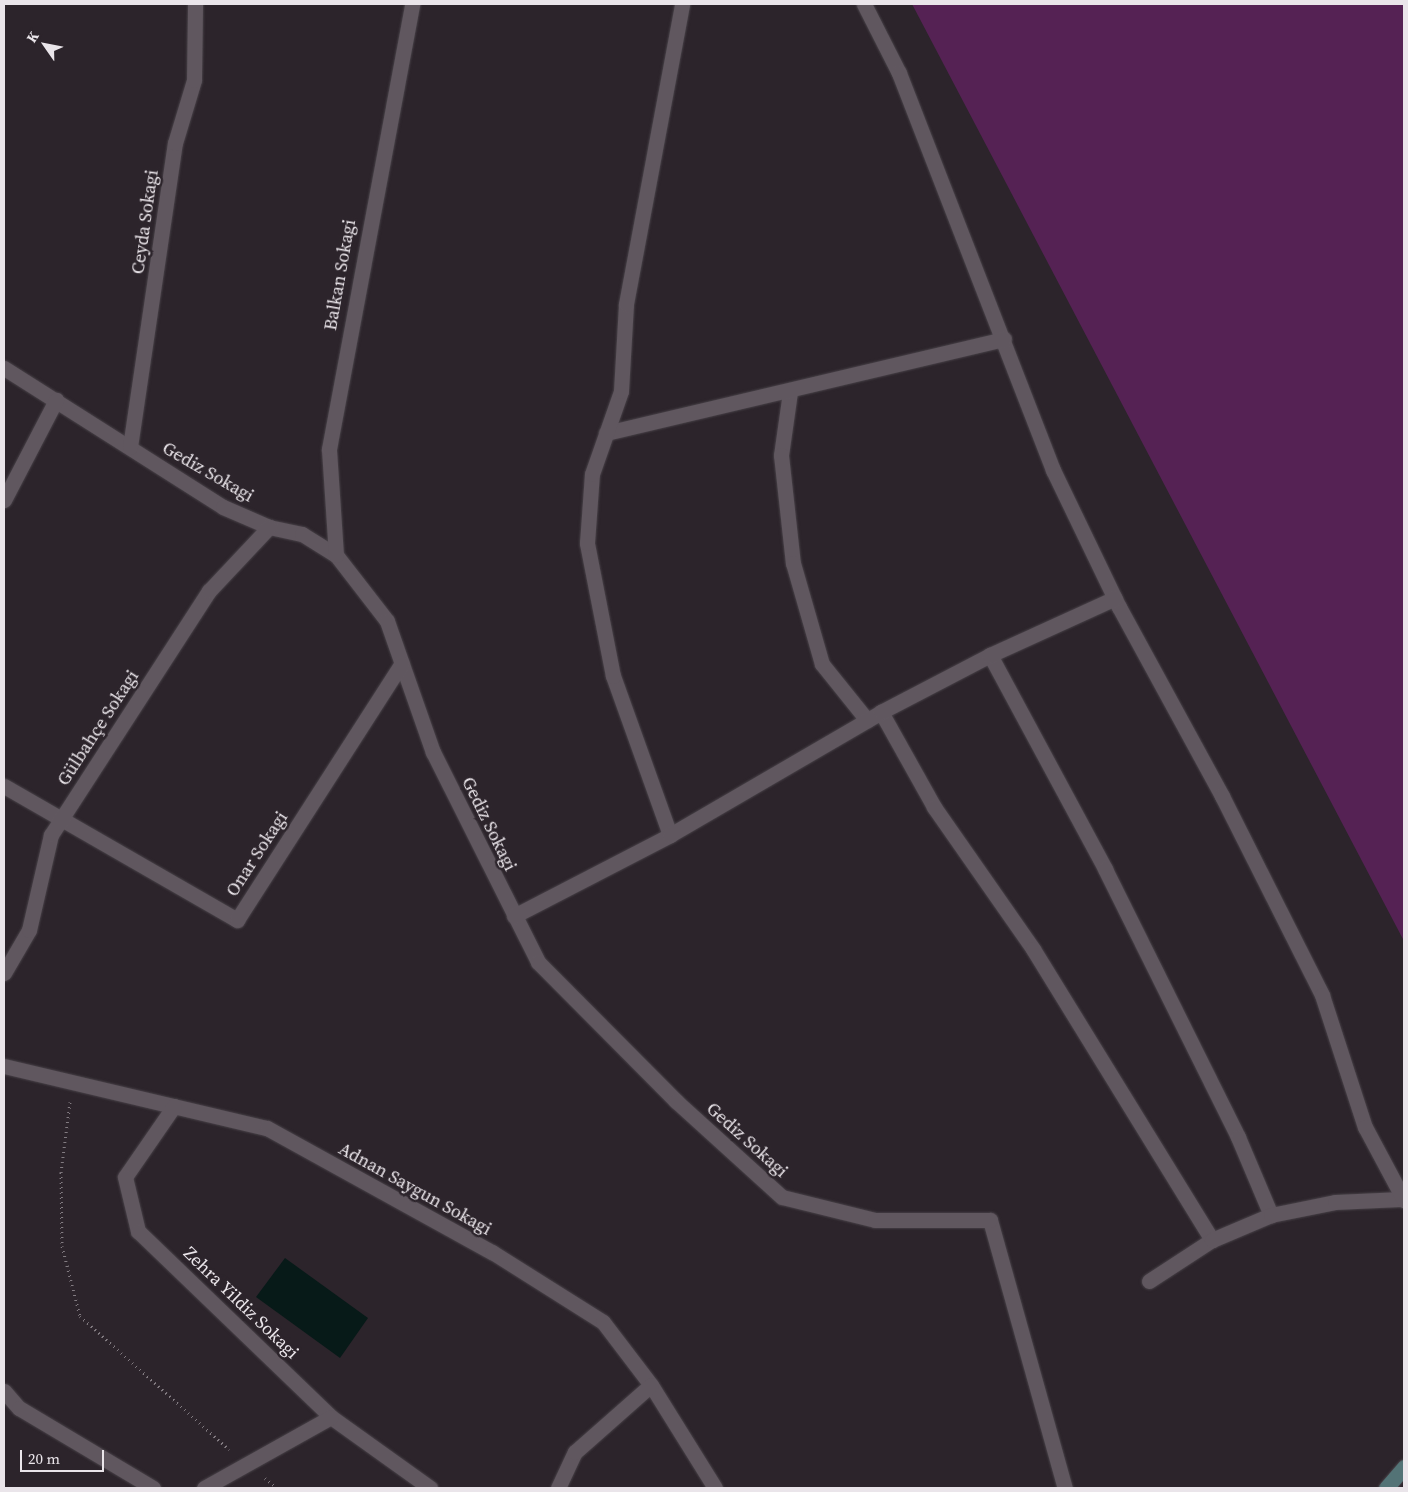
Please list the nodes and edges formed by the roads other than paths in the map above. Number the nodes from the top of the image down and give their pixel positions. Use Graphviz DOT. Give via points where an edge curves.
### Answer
graph roads {
  1 [pos="195,4"];
  2 [pos="412,4"];
  3 [pos="682,4"];
  4 [pos="864,4"];
  5 [pos="1004,339"];
  6 [pos="4,368"];
  7 [pos="790,392"];
  8 [pos="56,400"];
  9 [pos="606,433"];
  10 [pos="130,448"];
  11 [pos="4,500"];
  12 [pos="269,527"];
  13 [pos="336,555"];
  14 [pos="1114,598"];
  15 [pos="990,655"];
  16 [pos="402,663"];
  17 [pos="881,712"];
  18 [pos="867,720"];
  19 [pos="4,786"];
  20 [pos="59,822"];
  21 [pos="670,835"];
  22 [pos="514,916"];
  23 [pos="4,973"];
  24 [pos="4,1066"];
  25 [pos="174,1106"];
  26 [pos="1403,1200"];
  27 [pos="1271,1216"];
  28 [pos="1212,1240"];
  29 [pos="1149,1282"];
  30 [pos="652,1385"];
  31 [pos="4,1391"];
  32 [pos="331,1417"];
  33 [pos="1404,1467"];
  34 [pos="153,1488"];
  35 [pos="204,1488"];
  36 [pos="430,1488"];
  37 [pos="558,1488"];
  38 [pos="715,1488"];
  39 [pos="1065,1488"];
  40 [pos="1386,1488"];
  1 -- 10 [label="street, Ceyda Sokagi" via="194,80 175,143"];
  2 -- 13 [label="street, Balkan Sokagi" via="329,448"];
  3 -- 9 [label="street" via="626,304 621,392"];
  4 -- 5 [label="street" via="899,73"];
  5 -- 7 [label="street"];
  5 -- 14 [label="street" via="1053,470"];
  6 -- 8 [label="street, Gediz Sokagi"];
  7 -- 9 [label="street"];
  7 -- 18 [label="street" via="781,455 793,563 822,664"];
  8 -- 10 [label="street, Gediz Sokagi"];
  8 -- 11 [label="street"];
  9 -- 21 [label="street" via="592,474 587,543 596,602 613,676"];
  10 -- 12 [label="street, Gediz Sokagi" via="223,507"];
  12 -- 13 [label="street, Gediz Sokagi" via="302,534"];
  12 -- 20 [label="street, Gülbahçe Sokagi" via="209,591"];
  13 -- 16 [label="street, Gediz Sokagi" via="387,621"];
  14 -- 15 [label="street"];
  14 -- 26 [label="street" via="1222,796 1322,995 1366,1127"];
  15 -- 17 [label="street"];
  15 -- 27 [label="street" via="1109,878 1238,1137"];
  16 -- 20 [label="street, Onar Sokagi" via="237,920"];
  16 -- 22 [label="street, Gediz Sokagi" via="433,752"];
  17 -- 18 [label="street"];
  17 -- 28 [label="street" via="934,808 1033,949"];
  18 -- 21 [label="street"];
  19 -- 20 [label="street"];
  20 -- 23 [label="street, Gülbahçe Sokagi" via="51,834 29,930"];
  21 -- 22 [label="street"];
  22 -- 39 [label="street, Gediz Sokagi" via="538,962 676,1101 782,1197 875,1220 990,1220"];
  24 -- 25 [label="street, Adnan Saygun Sokagi"];
  25 -- 30 [label="street, Adnan Saygun Sokagi" via="267,1128 492,1252 603,1322"];
  25 -- 32 [label="street, Zehra Yildiz Sokagi" via="125,1177 138,1231"];
  26 -- 27 [label="street" via="1335,1202"];
  27 -- 28 [label="street"];
  28 -- 29 [label="street"];
  30 -- 37 [label="street" via="575,1452"];
  30 -- 38 [label="street, Adnan Saygun Sokagi"];
  31 -- 34 [label="street" via="19,1408"];
  32 -- 35 [label="street"];
  32 -- 36 [label="street, Zehra Yildiz Sokagi"];
  33 -- 40 [label="street"];
}
